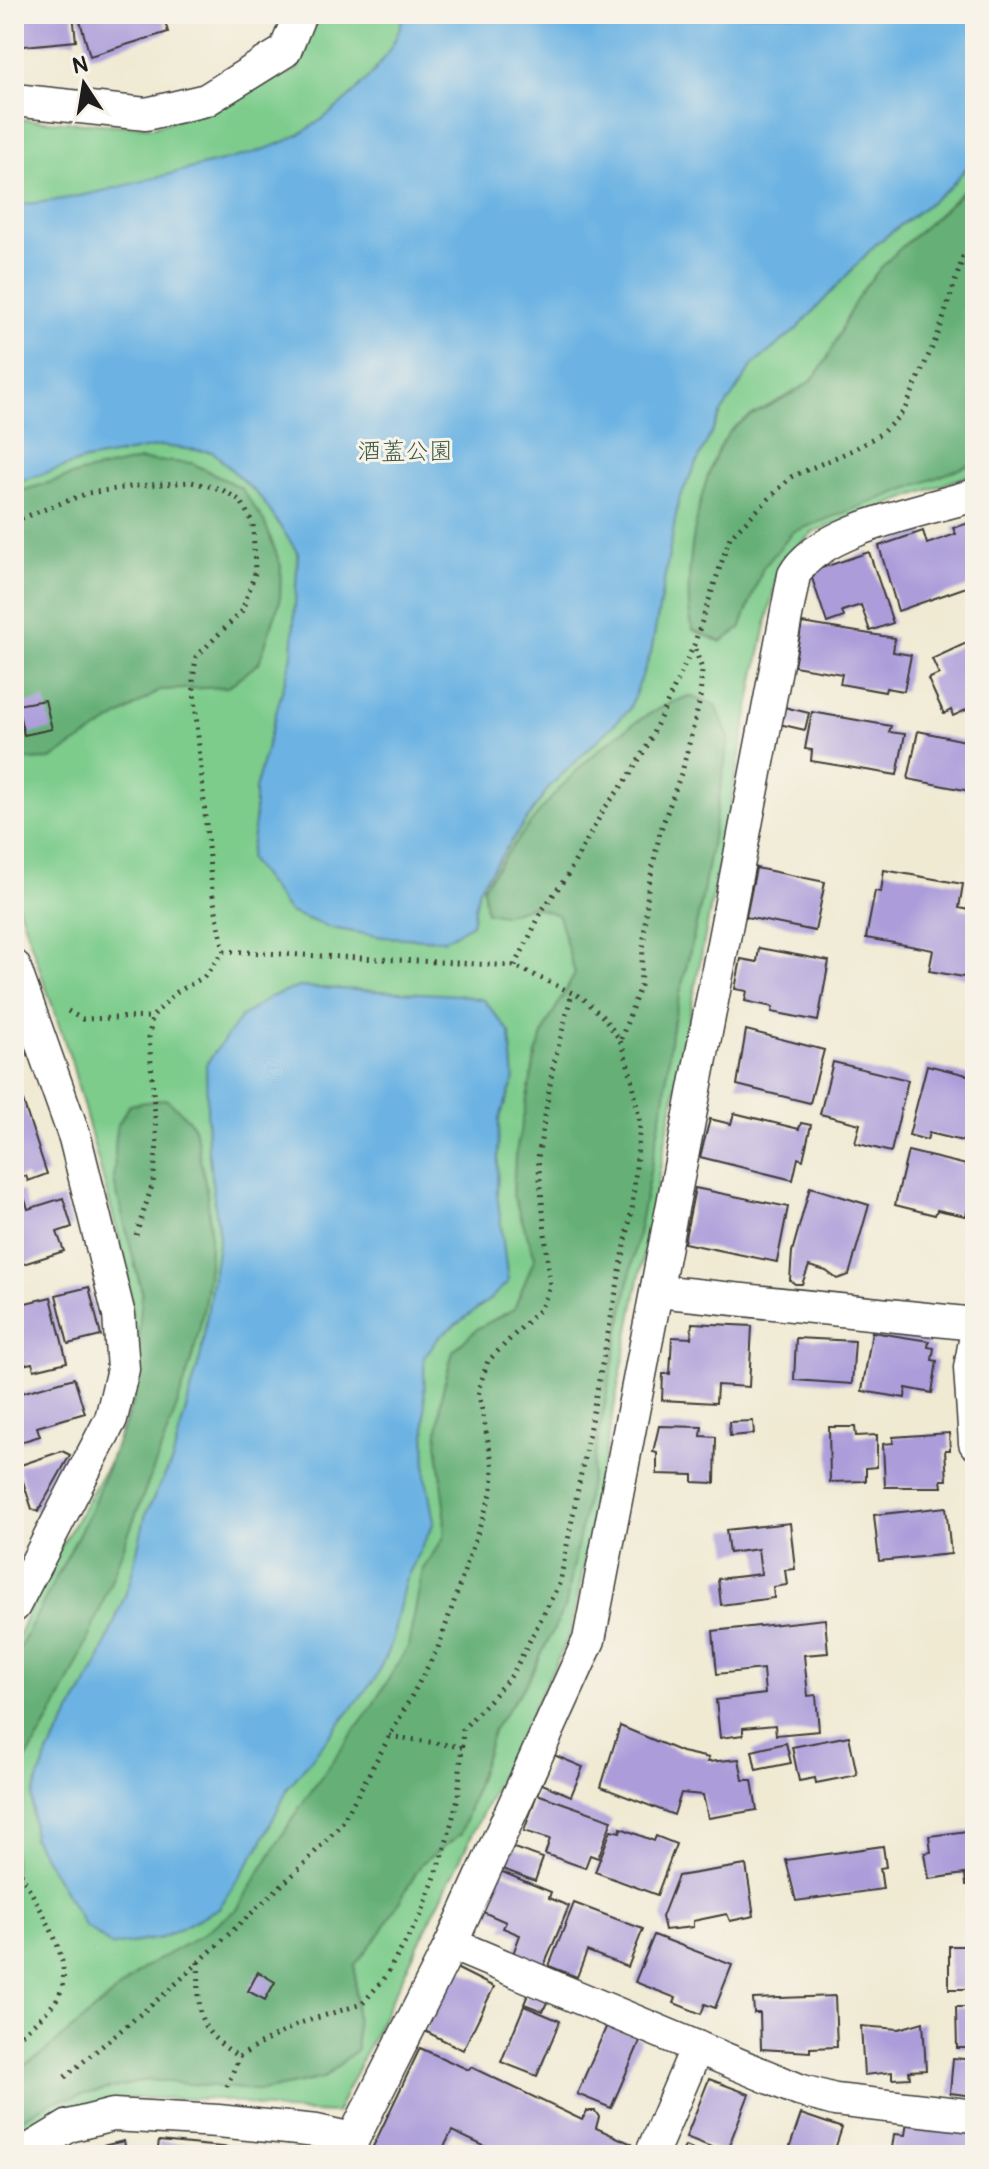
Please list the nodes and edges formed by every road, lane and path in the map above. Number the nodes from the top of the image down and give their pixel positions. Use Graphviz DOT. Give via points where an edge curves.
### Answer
graph roads {
  1 [pos="300,14"];
  2 [pos="14,100"];
  3 [pos="975,246"];
  4 [pos="975,495"];
  5 [pos="14,521"];
  6 [pos="694,645"];
  7 [pos="224,951"];
  8 [pos="515,966"];
  9 [pos="17,974"];
  10 [pos="572,993"];
  11 [pos="152,1017"];
  12 [pos="620,1040"];
  13 [pos="105,1260"];
  14 [pos="657,1291"];
  15 [pos="975,1324"];
  16 [pos="973,1359"];
  17 [pos="975,1443"];
  18 [pos="21,1574"];
  19 [pos="14,1606"];
  20 [pos="389,1736"];
  21 [pos="462,1747"];
  22 [pos="14,1859"];
  23 [pos="451,1944"];
  24 [pos="198,1962"];
  25 [pos="14,2041"];
  26 [pos="697,2047"];
  27 [pos="239,2057"];
  28 [pos="65,2077"];
  29 [pos="975,2116"];
  30 [pos="218,2121"];
  31 [pos="349,2147"];
  32 [pos="21,2155"];
  33 [pos="651,2155"];
  1 -- 2 [label="street" via="285,51 206,100 146,114"];
  3 -- 6 [label="path" via="963,257 939,332 904,411 868,441 791,477 730,537"];
  4 -- 14 [label="street" via="829,541 801,560 794,575"];
  5 -- 7 [label="path" via="88,493 191,482 221,489 241,501 253,524 255,573 242,611 196,657 193,680 212,891"];
  6 -- 8 [label="path" via="641,757 543,909"];
  6 -- 12 [label="path" via="702,669 700,700 660,832 648,889 640,986"];
  7 -- 8 [label="path"];
  7 -- 11 [label="path" via="204,977 175,993"];
  8 -- 10 [label="path"];
  9 -- 11 [label="path" via="82,1019"];
  9 -- 13 [label="street" via="75,1138"];
  10 -- 12 [label="path" via="604,1018"];
  10 -- 20 [label="path" via="538,1158 550,1287 541,1308 488,1361 478,1390 493,1467 492,1491 438,1648"];
  11 -- 13 [label="path" via="157,1144 153,1183 135,1240"];
  12 -- 21 [label="path" via="640,1125 639,1165 560,1582 512,1675 463,1729"];
  13 -- 18 [label="street" via="119,1315 120,1390 111,1419"];
  14 -- 15 [label="street"];
  14 -- 23 [label="street" via="589,1640"];
  16 -- 17 [label="street"];
  18 -- 19 [label="street"];
  20 -- 21 [label="path"];
  20 -- 24 [label="path" via="342,1823"];
  21 -- 27 [label="path" via="458,1798 443,1855 421,1915 384,1979 362,2004 300,2023"];
  22 -- 25 [label="path" via="58,1945 65,1977 58,1998"];
  23 -- 26 [label="street"];
  23 -- 31 [label="street"];
  24 -- 27 [label="path" via="208,2037"];
  24 -- 28 [label="path"];
  26 -- 29 [label="street" via="815,2095"];
  26 -- 33 [label="street"];
  27 -- 30 [label="path"];
  30 -- 31 [label="street" via="317,2131"];
  30 -- 32 [label="street" via="97,2118 69,2126"];
}
